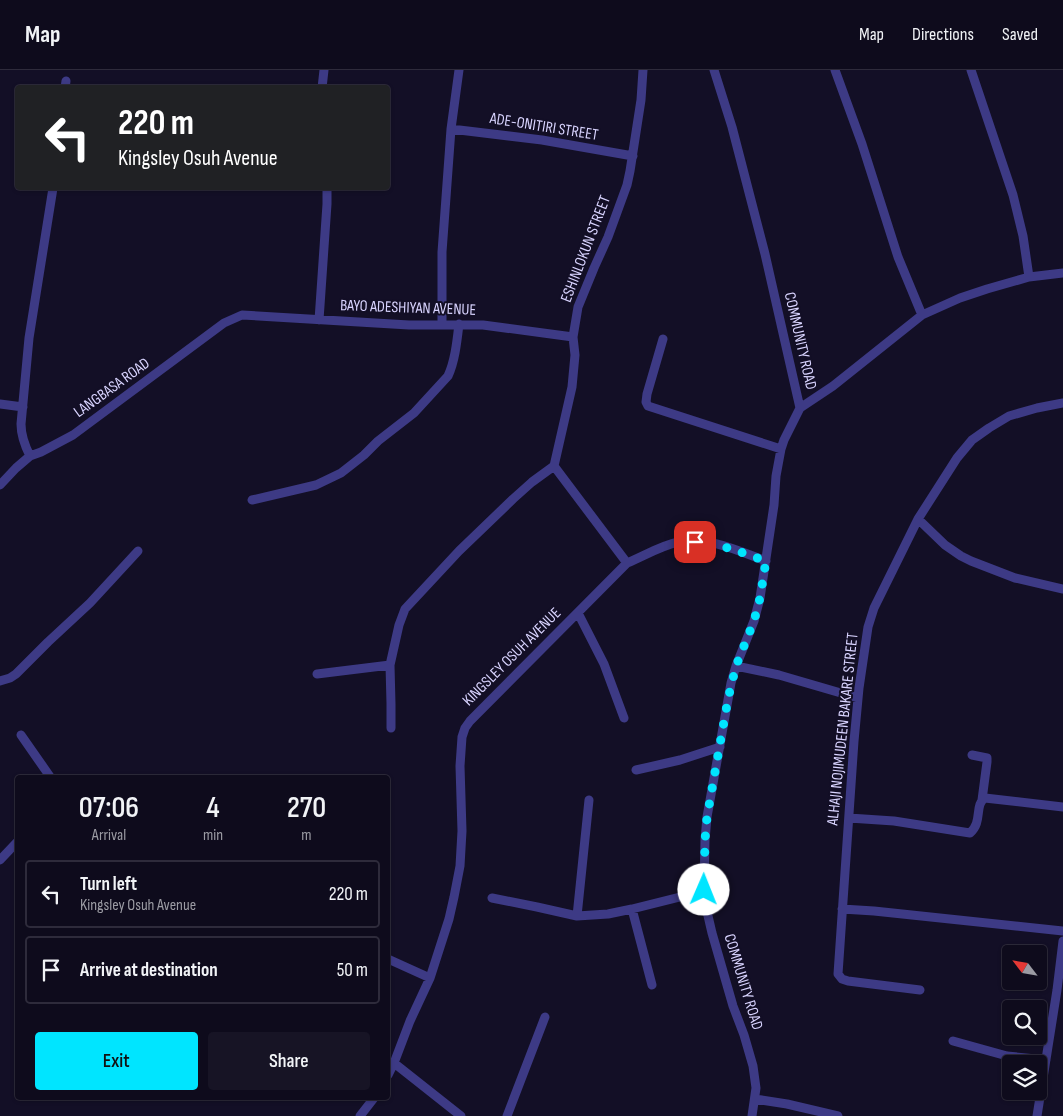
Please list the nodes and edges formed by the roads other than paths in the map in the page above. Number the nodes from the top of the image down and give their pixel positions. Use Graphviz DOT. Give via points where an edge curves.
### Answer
graph roads {
  1 [pos="324,70"];
  2 [pos="459,70"];
  3 [pos="643,70"];
  4 [pos="714,70"];
  5 [pos="835,70"];
  6 [pos="971,70"];
  7 [pos="322,85"];
  8 [pos="451,129"];
  9 [pos="632,156"];
  10 [pos="53,190"];
  11 [pos="327,190"];
  12 [pos="1063,273"];
  13 [pos="1029,278"];
  14 [pos="242,315"];
  15 [pos="922,315"];
  16 [pos="319,320"];
  17 [pos="459,324"];
  18 [pos="442,325"];
  19 [pos="573,336"];
  20 [pos="663,339"];
  21 [pos="1063,403"];
  22 [pos="0,404"];
  23 [pos="23,407"];
  24 [pos="800,408"];
  25 [pos="781,449"];
  26 [pos="30,456"];
  27 [pos="554,466"];
  28 [pos="0,485"];
  29 [pos="252,500"];
  30 [pos="918,519"];
  31 [pos="138,551"];
  32 [pos="766,561"];
  33 [pos="627,563"];
  34 [pos="1063,589"];
  35 [pos="578,613"];
  36 [pos="390,665"];
  37 [pos="736,666"];
  38 [pos="317,674"];
  39 [pos="0,681"];
  40 [pos="858,698"];
  41 [pos="624,718"];
  42 [pos="390,728"];
  43 [pos="21,734"];
  44 [pos="720,747"];
  45 [pos="972,755"];
  46 [pos="636,770"];
  47 [pos="49,775"];
  48 [pos="589,800"];
  49 [pos="982,800"];
  50 [pos="1063,807"];
  51 [pos="849,818"];
  52 [pos="15,845"];
  53 [pos="0,860"];
  54 [pos="704,890"];
  55 [pos="492,898"];
  56 [pos="632,909"];
  57 [pos="842,909"];
  58 [pos="578,916"];
  59 [pos="1063,931"];
  60 [pos="1063,941"];
  61 [pos="390,960"];
  62 [pos="430,978"];
  63 [pos="652,986"];
  64 [pos="920,990"];
  65 [pos="545,1017"];
  66 [pos="953,1041"];
  67 [pos="1003,1055"];
  68 [pos="1047,1055"];
  69 [pos="394,1063"];
  70 [pos="390,1070"];
  71 [pos="755,1099"];
  72 [pos="372,1100"];
  73 [pos="1039,1100"];
  74 [pos="360,1116"];
  75 [pos="461,1116"];
  76 [pos="507,1116"];
  77 [pos="752,1116"];
  78 [pos="838,1116"];
  79 [pos="1036,1116"];
  1 -- 7 [label="street"];
  2 -- 8 [label="street"];
  3 -- 9 [label="street, ESHINLOKUN STREET"];
  4 -- 24 [label="street, COMMUNITY ROAD" via="765,254"];
  5 -- 15 [label="street" via="898,257"];
  6 -- 13 [label="street" via="1014,195"];
  8 -- 9 [label="street, ADE-ONITIRI STREET" via="542,140"];
  8 -- 18 [label="street" via="442,252"];
  9 -- 19 [label="street, ESHINLOKUN STREET" via="627,185 578,307"];
  10 -- 23 [label="street" via="29,338"];
  11 -- 16 [label="street"];
  12 -- 13 [label="street"];
  13 -- 15 [label="street" via="960,298"];
  14 -- 16 [label="street, BAYO ADESHIYAN AVENUE"];
  14 -- 26 [label="street, LANGBASA ROAD" via="224,323 73,435"];
  15 -- 24 [label="street" via="834,386"];
  16 -- 18 [label="street, BAYO ADESHIYAN AVENUE"];
  17 -- 18 [label="street, BAYO ADESHIYAN AVENUE"];
  17 -- 19 [label="street, BAYO ADESHIYAN AVENUE"];
  17 -- 29 [label="street" via="448,376 414,413 364,456 316,485"];
  19 -- 27 [label="street, ESHINLOKUN STREET" via="572,387"];
  20 -- 25 [label="street" via="647,394 648,406"];
  21 -- 30 [label="street, ALHAJI NOJIMUDEEN BAKARE STREET" via="1008,416 972,440"];
  22 -- 23 [label="street"];
  23 -- 26 [label="street" via="21,432"];
  24 -- 25 [label="street, COMMUNITY ROAD"];
  25 -- 32 [label="street, COMMUNITY ROAD"];
  26 -- 28 [label="street, LANGBASA ROAD"];
  27 -- 33 [label="street"];
  27 -- 36 [label="street" via="512,499 412,600 398,625"];
  30 -- 34 [label="street" via="945,545 971,561 1015,578"];
  30 -- 40 [label="street, ALHAJI NOJIMUDEEN BAKARE STREET" via="870,618"];
  31 -- 39 [label="street" via="90,604 16,674"];
  32 -- 33 [label="street, KINGSLEY OSUH AVENUE" via="706,542 681,542"];
  32 -- 37 [label="street, COMMUNITY ROAD" via="754,621"];
  33 -- 35 [label="street, KINGSLEY OSUH AVENUE"];
  35 -- 41 [label="street" via="604,664"];
  35 -- 62 [label="street, KINGSLEY OSUH AVENUE" via="465,728 461,749 460,866 449,919"];
  36 -- 38 [label="street"];
  36 -- 42 [label="street"];
  37 -- 40 [label="street"];
  37 -- 44 [label="street, COMMUNITY ROAD"];
  40 -- 51 [label="street, ALHAJI NOJIMUDEEN BAKARE STREET"];
  43 -- 47 [label="street"];
  44 -- 46 [label="street"];
  44 -- 54 [label="street, COMMUNITY ROAD" via="707,817"];
  45 -- 49 [label="street" via="986,758 987,762"];
  48 -- 58 [label="street"];
  49 -- 50 [label="street" via="989,798"];
  49 -- 51 [label="street" via="977,823 970,833 894,821"];
  51 -- 57 [label="street, ALHAJI NOJIMUDEEN BAKARE STREET"];
  52 -- 53 [label="street"];
  54 -- 56 [label="street"];
  54 -- 71 [label="street, COMMUNITY ROAD" via="712,933 754,1066"];
  55 -- 58 [label="street"];
  56 -- 58 [label="street"];
  56 -- 63 [label="street"];
  57 -- 59 [label="street"];
  57 -- 64 [label="street, ALHAJI NOJIMUDEEN BAKARE STREET" via="840,978"];
  60 -- 68 [label="street"];
  61 -- 62 [label="street"];
  62 -- 69 [label="street, KINGSLEY OSUH AVENUE"];
  65 -- 76 [label="street"];
  66 -- 67 [label="street"];
  69 -- 70 [label="street, KINGSLEY OSUH AVENUE"];
  69 -- 75 [label="street"];
  71 -- 77 [label="street, COMMUNITY ROAD"];
  71 -- 78 [label="street"];
  72 -- 74 [label="street"];
  73 -- 79 [label="street"];
}
